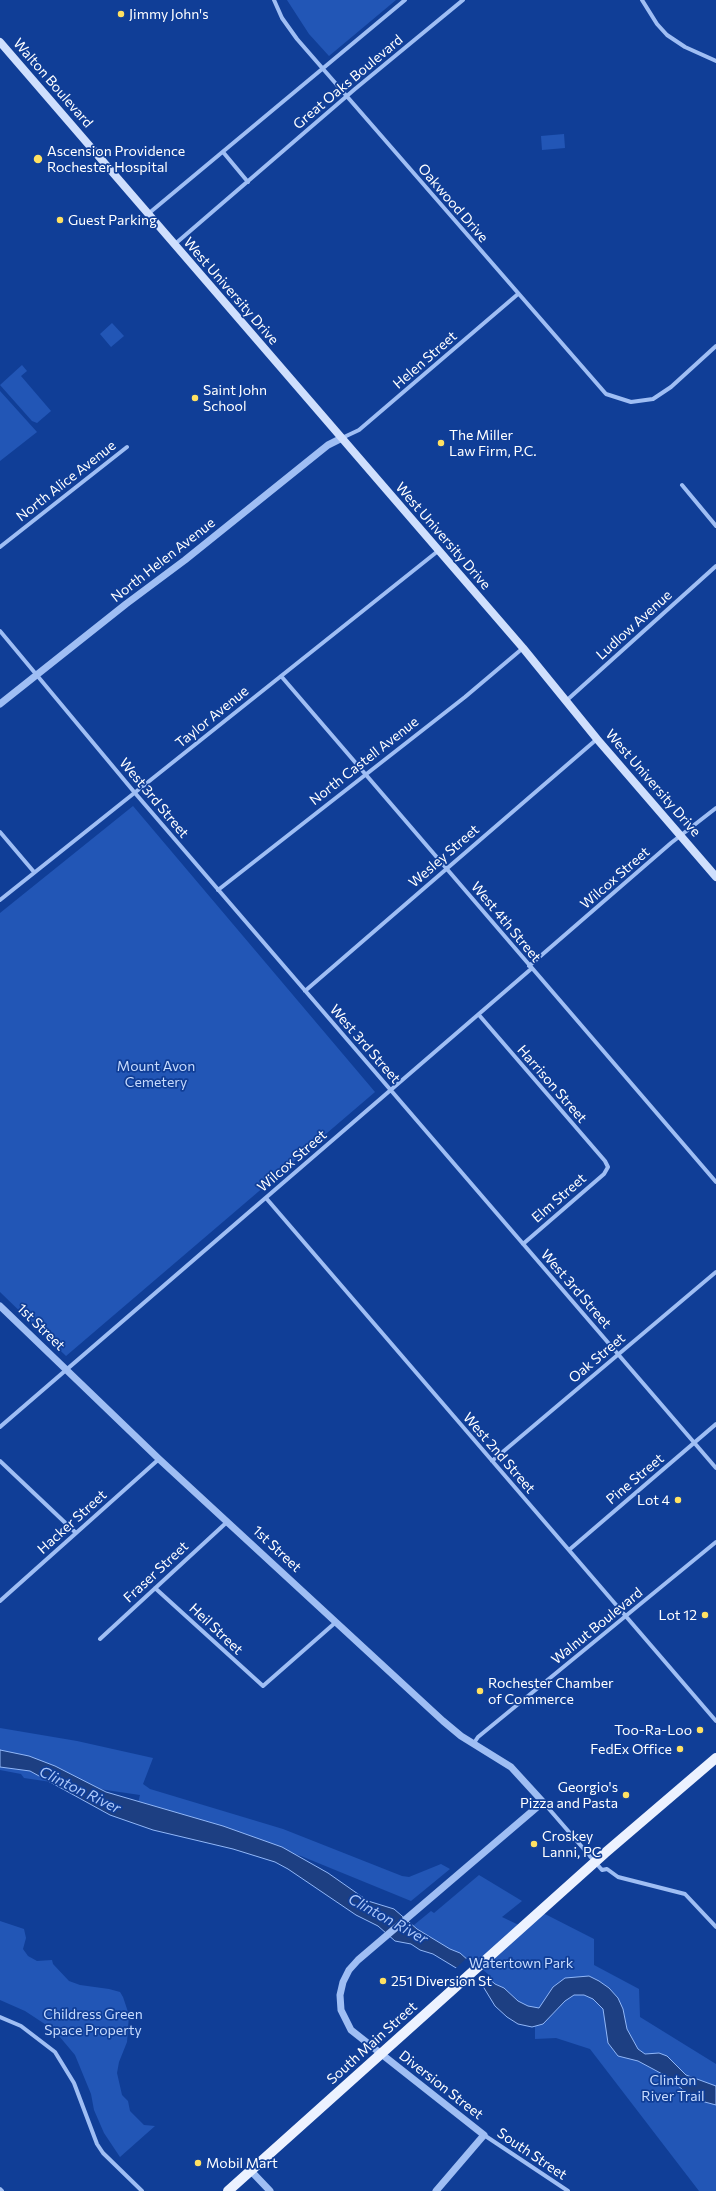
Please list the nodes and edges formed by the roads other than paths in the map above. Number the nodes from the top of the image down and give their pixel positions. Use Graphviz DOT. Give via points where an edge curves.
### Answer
graph roads {
  1 [pos="274,0"];
  2 [pos="405,0"];
  3 [pos="463,0"];
  4 [pos="642,0"];
  5 [pos="0,42"];
  6 [pos="716,60"];
  7 [pos="322,68"];
  8 [pos="346,96"];
  9 [pos="223,152"];
  10 [pos="248,182"];
  11 [pos="148,214"];
  12 [pos="174,245"];
  13 [pos="518,294"];
  14 [pos="716,346"];
  15 [pos="342,438"];
  16 [pos="127,446"];
  17 [pos="682,484"];
  18 [pos="716,526"];
  19 [pos="0,547"];
  20 [pos="438,551"];
  21 [pos="716,566"];
  22 [pos="0,631"];
  23 [pos="523,648"];
  24 [pos="36,676"];
  25 [pos="281,676"];
  26 [pos="566,701"];
  27 [pos="0,704"];
  28 [pos="597,739"];
  29 [pos="365,774"];
  30 [pos="135,793"];
  31 [pos="716,808"];
  32 [pos="0,832"];
  33 [pos="681,837"];
  34 [pos="446,869"];
  35 [pos="34,872"];
  36 [pos="716,877"];
  37 [pos="218,890"];
  38 [pos="0,900"];
  39 [pos="530,968"];
  40 [pos="304,991"];
  41 [pos="479,1016"];
  42 [pos="392,1091"];
  43 [pos="608,1168"];
  44 [pos="716,1182"];
  45 [pos="266,1198"];
  46 [pos="523,1244"];
  47 [pos="716,1272"];
  48 [pos="0,1306"];
  49 [pos="618,1355"];
  50 [pos="66,1370"];
  51 [pos="716,1424"];
  52 [pos="0,1427"];
  53 [pos="694,1443"];
  54 [pos="159,1458"];
  55 [pos="0,1461"];
  56 [pos="492,1461"];
  57 [pos="716,1468"];
  58 [pos="228,1521"];
  59 [pos="76,1534"];
  60 [pos="716,1542"];
  61 [pos="569,1550"];
  62 [pos="155,1588"];
  63 [pos="0,1601"];
  64 [pos="627,1617"];
  65 [pos="336,1622"];
  66 [pos="100,1639"];
  67 [pos="716,1721"];
  68 [pos="474,1743"];
  69 [pos="716,1758"];
  70 [pos="543,1802"];
  71 [pos="716,1927"];
  72 [pos="0,2017"];
  73 [pos="484,2135"];
  74 [pos="251,2171"];
  75 [pos="142,2191"];
  76 [pos="228,2191"];
  77 [pos="270,2191"];
  78 [pos="436,2191"];
  79 [pos="568,2191"];
  1 -- 7 [label="street, Oakwood Drive" via="289,29"];
  2 -- 7 [label="street, Great Oaks Boulevard"];
  3 -- 8 [label="street, Great Oaks Boulevard"];
  4 -- 6 [label="street" via="667,35 685,47"];
  5 -- 11 [label="main road, Walton Boulevard"];
  7 -- 8 [label="street, Oakwood Drive"];
  7 -- 9 [label="street, Great Oaks Boulevard"];
  8 -- 10 [label="street, Great Oaks Boulevard"];
  8 -- 13 [label="street, Oakwood Drive"];
  9 -- 10 [label="street"];
  9 -- 11 [label="street, Great Oaks Boulevard"];
  10 -- 12 [label="street, Great Oaks Boulevard"];
  11 -- 12 [label="main road, West University Drive"];
  12 -- 15 [label="main road, West University Drive"];
  13 -- 14 [label="street, Oakwood Drive" via="600,389 612,397 631,402 645,401 662,393"];
  13 -- 15 [label="street, Helen Street" via="363,427"];
  15 -- 20 [label="main road, West University Drive"];
  15 -- 24 [label="street, North Helen Avenue" via="328,445"];
  16 -- 19 [label="street, North Alice Avenue"];
  17 -- 18 [label="street"];
  20 -- 23 [label="main road, West University Drive"];
  20 -- 25 [label="street, Taylor Avenue"];
  21 -- 26 [label="street, Ludlow Avenue"];
  22 -- 24 [label="street, West 3rd Street"];
  23 -- 26 [label="main road, West University Drive"];
  23 -- 29 [label="street, North Castell Avenue" via="465,697"];
  24 -- 27 [label="street, North Helen Avenue"];
  24 -- 30 [label="street, West 3rd Street"];
  25 -- 29 [label="street, West 4th Street"];
  25 -- 30 [label="street, Taylor Avenue"];
  26 -- 28 [label="main road, West University Drive"];
  28 -- 33 [label="main road, West University Drive"];
  28 -- 34 [label="street, Wesley Street"];
  29 -- 34 [label="street, West 4th Street"];
  29 -- 37 [label="street, North Castell Avenue"];
  30 -- 35 [label="street, Taylor Avenue"];
  30 -- 37 [label="street, West 3rd Street"];
  31 -- 33 [label="street, Wilcox Street"];
  32 -- 35 [label="street"];
  33 -- 36 [label="main road, West University Drive"];
  33 -- 39 [label="street, Wilcox Street"];
  34 -- 39 [label="street, West 4th Street"];
  34 -- 40 [label="street, Wesley Street"];
  35 -- 38 [label="street, Taylor Avenue"];
  37 -- 40 [label="street, West 3rd Street"];
  39 -- 41 [label="street, Wilcox Street"];
  39 -- 44 [label="street, West 4th Street"];
  40 -- 42 [label="street, West 3rd Street"];
  41 -- 42 [label="street, Wilcox Street"];
  41 -- 43 [label="street, Harrison Street" via="605,1161"];
  42 -- 45 [label="street, Wilcox Street"];
  42 -- 46 [label="street, West 3rd Street"];
  43 -- 46 [label="street, Elm Street"];
  45 -- 50 [label="street, Wilcox Street"];
  45 -- 56 [label="street, West 2nd Street"];
  46 -- 49 [label="street, West 3rd Street"];
  47 -- 49 [label="street, Oak Street"];
  48 -- 50 [label="street, 1st Street"];
  49 -- 53 [label="street, West 3rd Street"];
  49 -- 56 [label="street, Oak Street"];
  50 -- 52 [label="street, Wilcox Street"];
  50 -- 54 [label="street, 1st Street"];
  51 -- 53 [label="street, Pine Street"];
  53 -- 57 [label="street, West 3rd Street"];
  53 -- 61 [label="street, Pine Street"];
  54 -- 58 [label="street, 1st Street"];
  54 -- 59 [label="street, Hacker Street"];
  55 -- 59 [label="street"];
  56 -- 61 [label="street, West 2nd Street"];
  58 -- 62 [label="street, Fraser Street"];
  58 -- 65 [label="street, 1st Street"];
  59 -- 63 [label="street, Hacker Street"];
  60 -- 64 [label="street, Walnut Boulevard"];
  61 -- 64 [label="street, West 2nd Street"];
  62 -- 65 [label="street, Heil Street" via="263,1686"];
  62 -- 66 [label="street, Fraser Street"];
  64 -- 67 [label="street, West 2nd Street"];
  64 -- 68 [label="street, Walnut Boulevard" via="478,1737"];
  65 -- 68 [label="street, 1st Street" via="451,1728"];
  68 -- 70 [label="street, 1st Street" via="511,1767"];
  69 -- 74 [label="main road, South Main Street" via="605,1853"];
  70 -- 71 [label="street" via="602,1870 607,1869 618,1877 685,1894"];
  70 -- 73 [label="street, Diversion Street" via="354,1964 345,1977 340,1999 341,2010 347,2024 360,2039"];
  72 -- 75 [label="street" via="21,2026 55,2052 74,2083 97,2144"];
  73 -- 78 [label="street, Diversion Street"];
  73 -- 79 [label="street, South Street"];
  74 -- 76 [label="main road, South Main Street"];
  74 -- 77 [label="street"];
}
